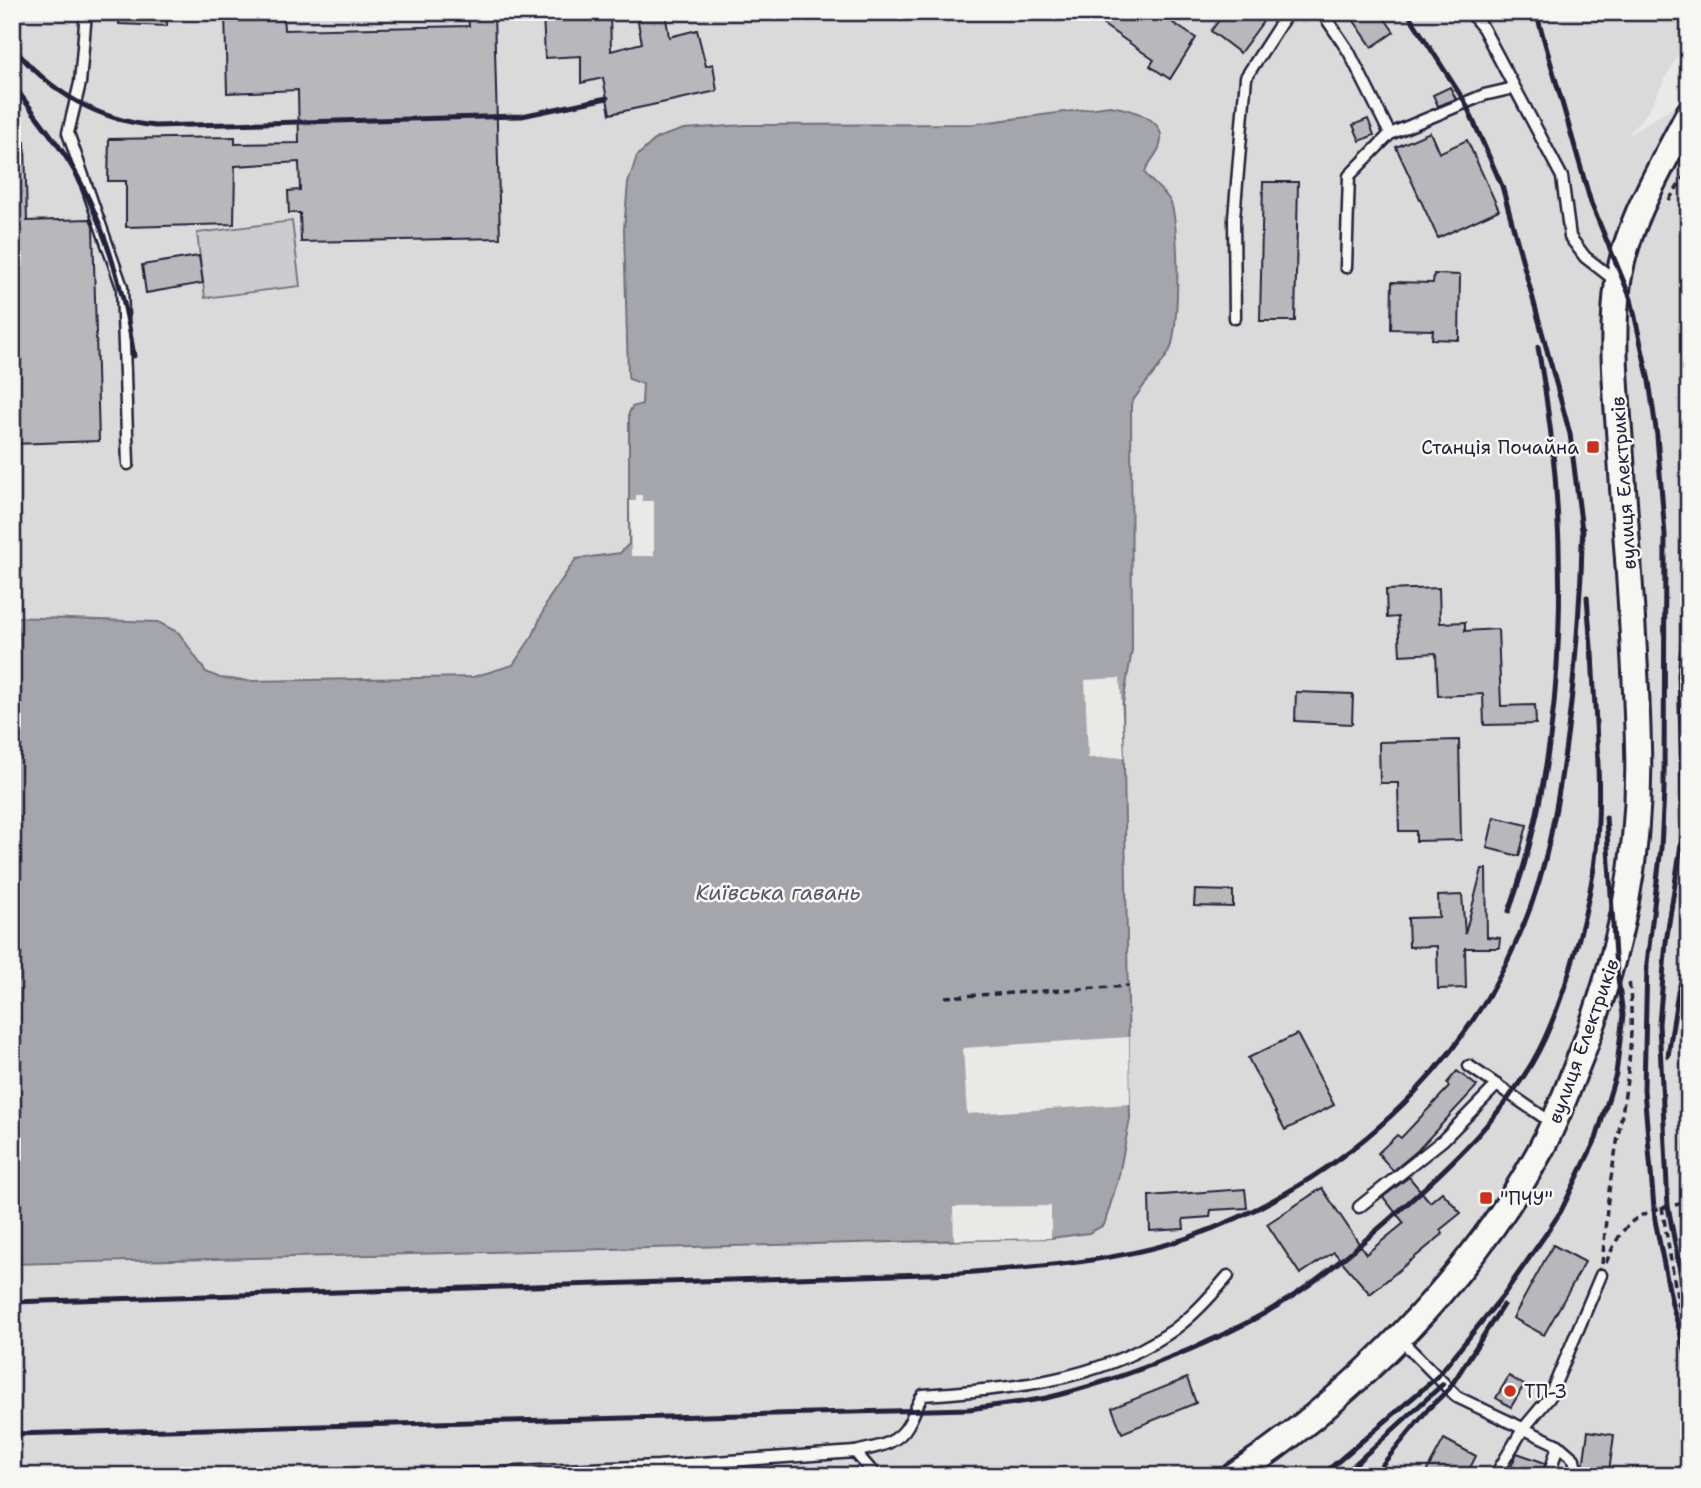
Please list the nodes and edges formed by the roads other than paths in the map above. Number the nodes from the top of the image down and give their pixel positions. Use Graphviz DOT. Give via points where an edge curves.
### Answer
graph roads {
  1 [pos="86,12"];
  2 [pos="1288,12"];
  3 [pos="1322,12"];
  4 [pos="1470,12"];
  5 [pos="1514,88"];
  6 [pos="1689,113"];
  7 [pos="1390,134"];
  8 [pos="1346,267"];
  9 [pos="1619,277"];
  10 [pos="1235,318"];
  11 [pos="128,464"];
  12 [pos="1469,1066"];
  13 [pos="1497,1085"];
  14 [pos="1553,1123"];
  15 [pos="1359,1207"];
  16 [pos="1601,1275"];
  17 [pos="1228,1276"];
  18 [pos="1398,1336"];
  19 [pos="1523,1429"];
  20 [pos="1558,1445"];
  21 [pos="855,1452"];
  22 [pos="586,1472"];
  23 [pos="420,1476"];
  24 [pos="876,1476"];
  25 [pos="1233,1476"];
  26 [pos="1495,1476"];
  27 [pos="1549,1476"];
  28 [pos="1577,1476"];
  1 -- 11 [label="lane" via="80,83 68,133 122,287"];
  2 -- 10 [label="lane" via="1246,77 1234,218"];
  3 -- 7 [label="lane" via="1349,52"];
  4 -- 5 [label="lane"];
  5 -- 7 [label="lane" via="1484,95"];
  5 -- 9 [label="lane" via="1562,177 1570,237 1585,257"];
  6 -- 9 [label="street, вулиця Електриків" via="1642,205"];
  7 -- 8 [label="lane" via="1349,176"];
  9 -- 14 [label="street, вулиця Електриків" via="1617,396 1638,748 1637,836 1627,911 1615,956"];
  12 -- 13 [label="lane"];
  13 -- 14 [label="lane"];
  13 -- 15 [label="lane" via="1443,1140"];
  14 -- 18 [label="street, вулиця Електриків" via="1492,1228"];
  16 -- 19 [label="lane" via="1549,1398"];
  17 -- 21 [label="lane" via="1168,1335 1123,1359 1040,1384 923,1395 908,1425 891,1444"];
  18 -- 19 [label="lane" via="1457,1397"];
  18 -- 25 [label="street, вулиця Електриків" via="1330,1403"];
  19 -- 20 [label="lane"];
  19 -- 26 [label="lane"];
  20 -- 27 [label="lane"];
  20 -- 28 [label="lane" via="1574,1459"];
  21 -- 22 [label="lane"];
  21 -- 24 [label="lane"];
  22 -- 23 [label="lane"];
}
